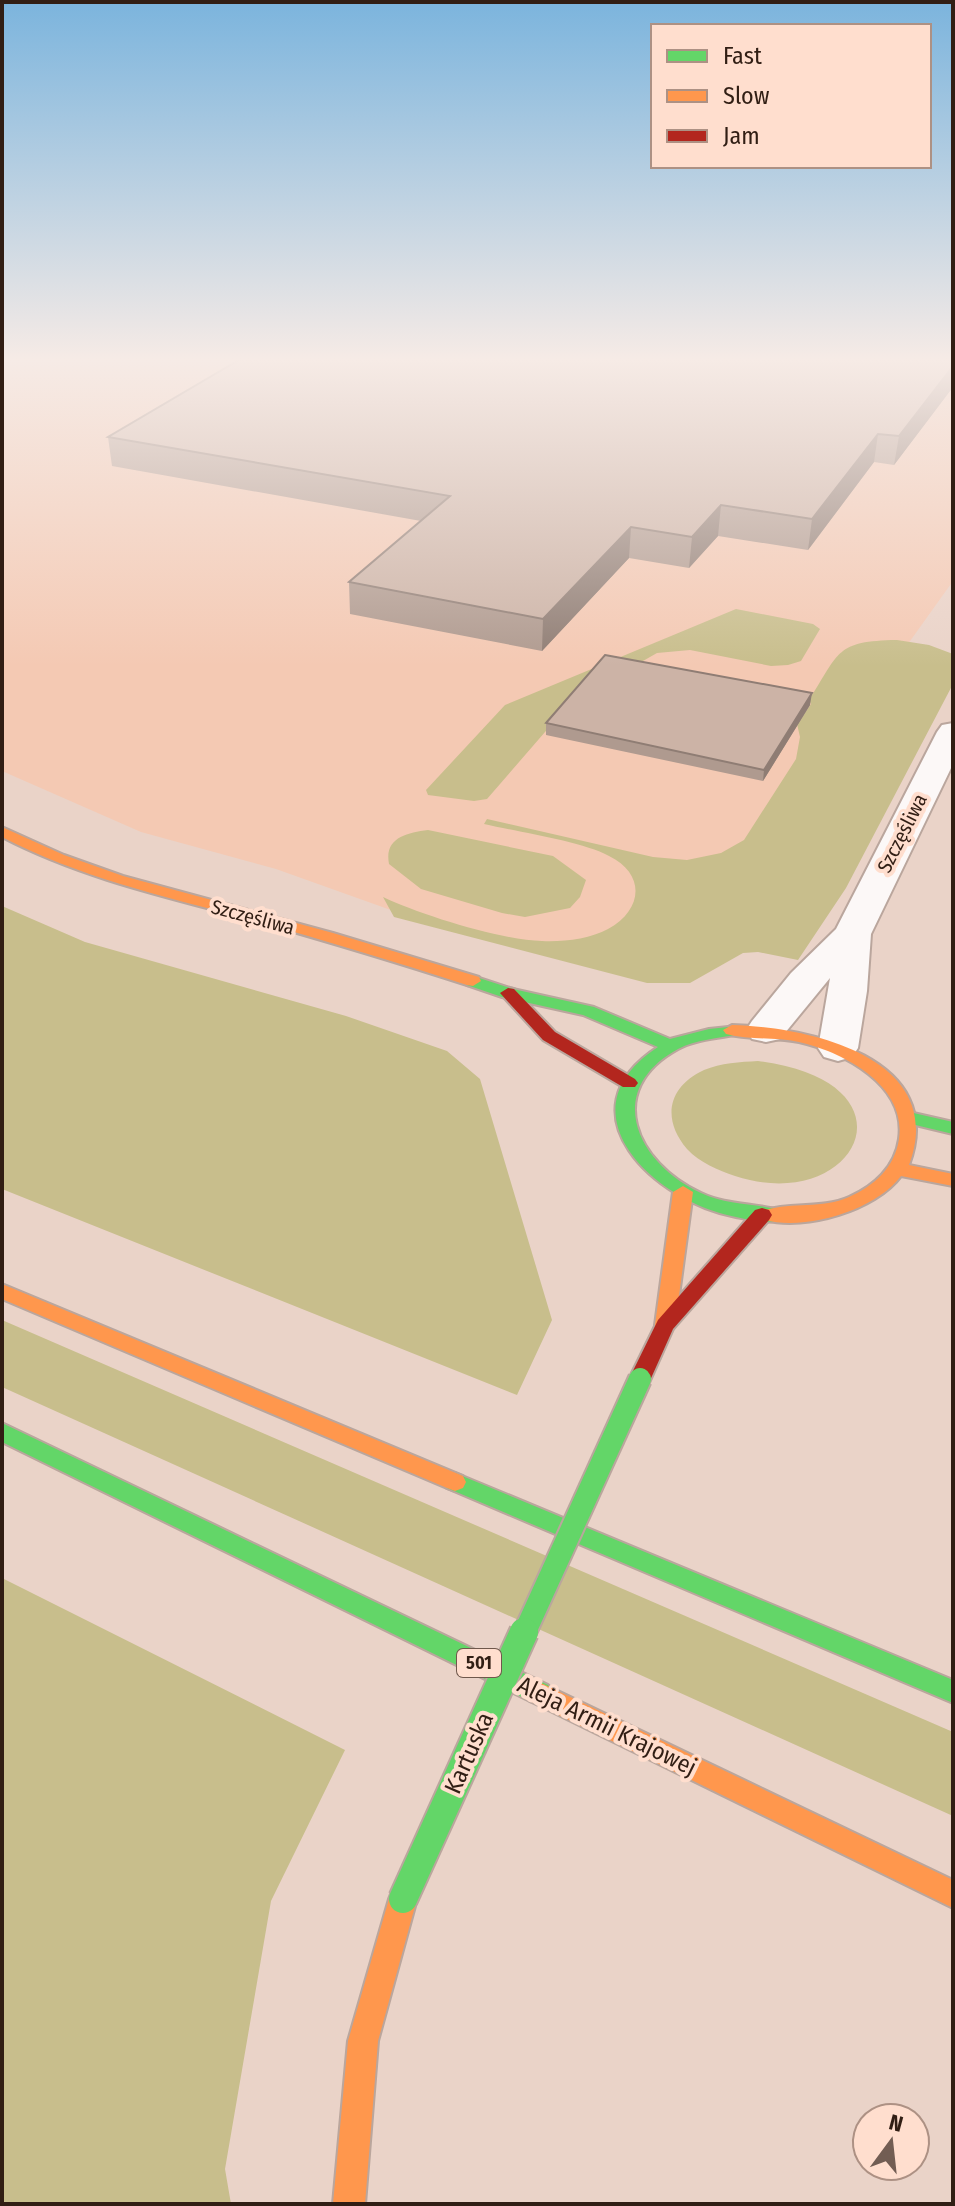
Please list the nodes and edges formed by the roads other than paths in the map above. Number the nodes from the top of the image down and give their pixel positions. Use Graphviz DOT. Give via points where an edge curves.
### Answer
graph roads {
  1 [pos="953,732"];
  2 [pos="2,831"];
  3 [pos="852,934"];
  4 [pos="508,993"];
  5 [pos="766,1030"];
  6 [pos="671,1046"];
  7 [pos="838,1048"];
  8 [pos="629,1083"];
  9 [pos="909,1118"];
  10 [pos="953,1128"];
  11 [pos="899,1169"];
  12 [pos="953,1180"];
  13 [pos="683,1192"];
  14 [pos="762,1215"];
  15 [pos="2,1291"];
  16 [pos="665,1325"];
  17 [pos="3,1432"];
  18 [pos="953,1692"];
  19 [pos="953,1894"];
  20 [pos="349,2204"];
  1 -- 3 [label="street, Szczęśliwa"];
  2 -- 4 [label="street, Szczęśliwa" via="121,881 373,948"];
  3 -- 5 [label="street, Szczęśliwa"];
  3 -- 7 [label="street, Szczęśliwa"];
  4 -- 6 [label="street, Szczęśliwa" via="588,1011"];
  4 -- 8 [label="street, Szczęśliwa" via="549,1036"];
  5 -- 6 [label="street" via="710,1034"];
  5 -- 7 [label="street"];
  6 -- 8 [label="street"];
  7 -- 9 [label="street" via="884,1078"];
  8 -- 13 [label="street" via="622,1111 628,1141 650,1169"];
  9 -- 10 [label="street"];
  9 -- 11 [label="street" via="910,1144"];
  11 -- 12 [label="street"];
  11 -- 14 [label="street" via="877,1191 845,1207 805,1215"];
  13 -- 14 [label="street"];
  13 -- 16 [label="street, Kartuska"];
  14 -- 16 [label="street, Kartuska"];
  15 -- 18 [label="street"];
  16 -- 20 [label="street, Kartuska, bridge" via="403,1899 363,2041"];
  17 -- 19 [label="street, Aleja Armii Krajowej / 501"];
}
